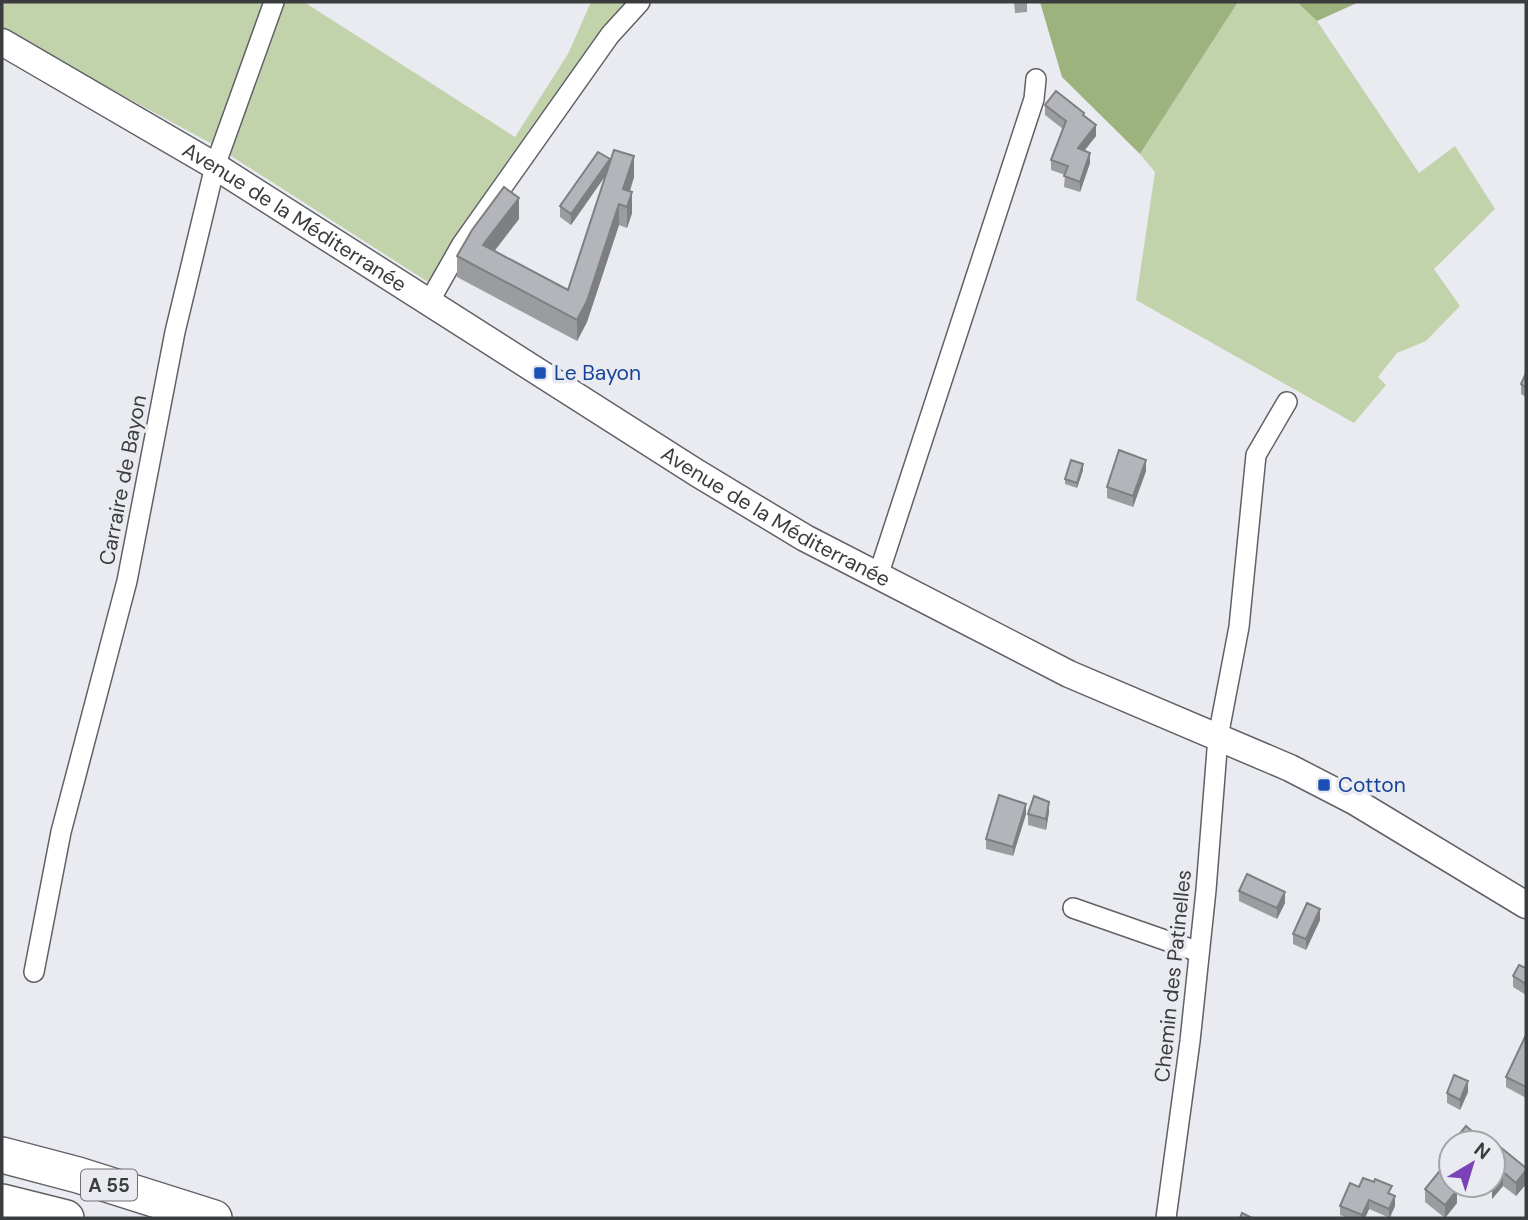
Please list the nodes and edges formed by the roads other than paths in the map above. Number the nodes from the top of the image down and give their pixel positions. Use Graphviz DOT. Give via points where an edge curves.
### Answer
graph roads {
  1 [pos="274,2"];
  2 [pos="640,2"];
  3 [pos="2,45"];
  4 [pos="1035,79"];
  5 [pos="215,166"];
  6 [pos="429,302"];
  7 [pos="1287,402"];
  8 [pos="878,576"];
  9 [pos="1218,737"];
  10 [pos="1526,905"];
  11 [pos="1073,908"];
  12 [pos="1199,952"];
  13 [pos="34,972"];
  14 [pos="2,1155"];
  15 [pos="2,1202"];
  16 [pos="66,1218"];
  17 [pos="214,1218"];
  18 [pos="1167,1218"];
  1 -- 5 [label="street, Carraire de Bayon"];
  2 -- 6 [label="street" via="610,35 462,244"];
  3 -- 5 [label="main road, Avenue de la Méditerranée"];
  4 -- 8 [label="street" via="1034,99"];
  5 -- 6 [label="main road, Avenue de la Méditerranée"];
  5 -- 13 [label="street, Carraire de Bayon" via="175,332 127,581 61,832"];
  6 -- 8 [label="main road, Avenue de la Méditerranée" via="697,473"];
  7 -- 9 [label="street, Chemin des Patinelles" via="1256,455 1240,627"];
  8 -- 9 [label="main road, Avenue de la Méditerranée" via="1069,674"];
  9 -- 10 [label="main road, Avenue de la Méditerranée" via="1354,801"];
  9 -- 12 [label="street, Chemin des Patinelles"];
  11 -- 12 [label="street"];
  12 -- 18 [label="street, Chemin des Patinelles"];
  14 -- 17 [label="highway, A 55"];
  15 -- 16 [label="highway, A 55"];
}
